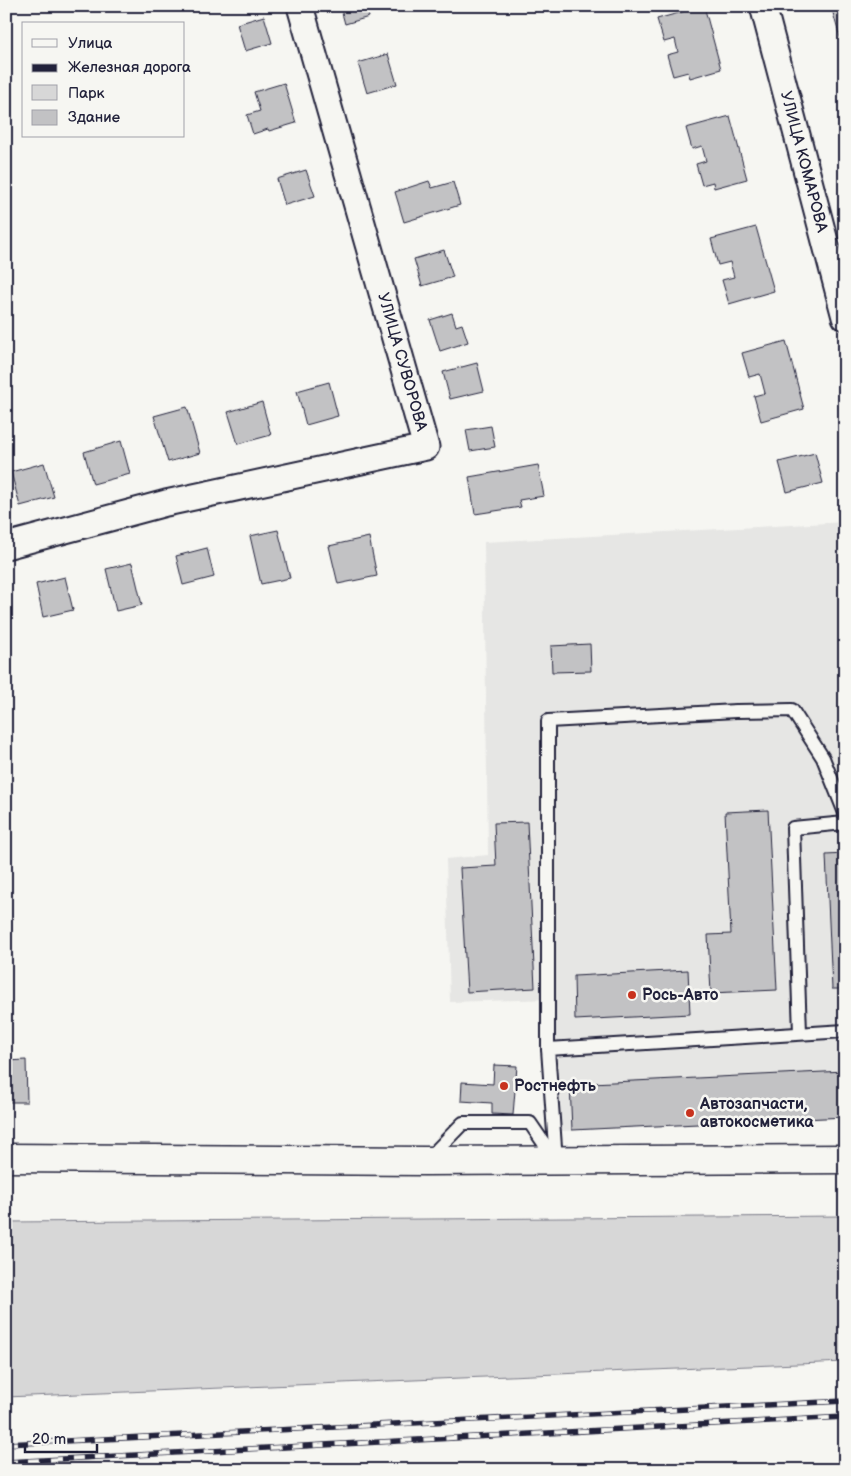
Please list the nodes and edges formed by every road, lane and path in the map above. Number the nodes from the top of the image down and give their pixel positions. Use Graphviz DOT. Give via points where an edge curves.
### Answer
graph roads {
  1 [pos="300,6"];
  2 [pos="763,6"];
  3 [pos="845,318"];
  4 [pos="6,546"];
  5 [pos="845,812"];
  6 [pos="845,823"];
  7 [pos="845,1030"];
  8 [pos="800,1033"];
  9 [pos="548,1049"];
  10 [pos="6,1158"];
  11 [pos="845,1159"];
  12 [pos="426,1161"];
  13 [pos="556,1161"];
  1 -- 4 [label="street, УЛИЦА СУВОРОВА" via="426,447 166,503"];
  2 -- 3 [label="street, УЛИЦА КОМАРОВА"];
  5 -- 9 [label="lane" via="823,758 792,710 548,721"];
  6 -- 8 [label="lane" via="793,828"];
  7 -- 8 [label="lane"];
  8 -- 9 [label="lane"];
  9 -- 13 [label="lane"];
  10 -- 12 [label="main road"];
  11 -- 13 [label="main road"];
  12 -- 13 [label="main road"];
  12 -- 13 [label="lane" via="463,1124 530,1123"];
}
